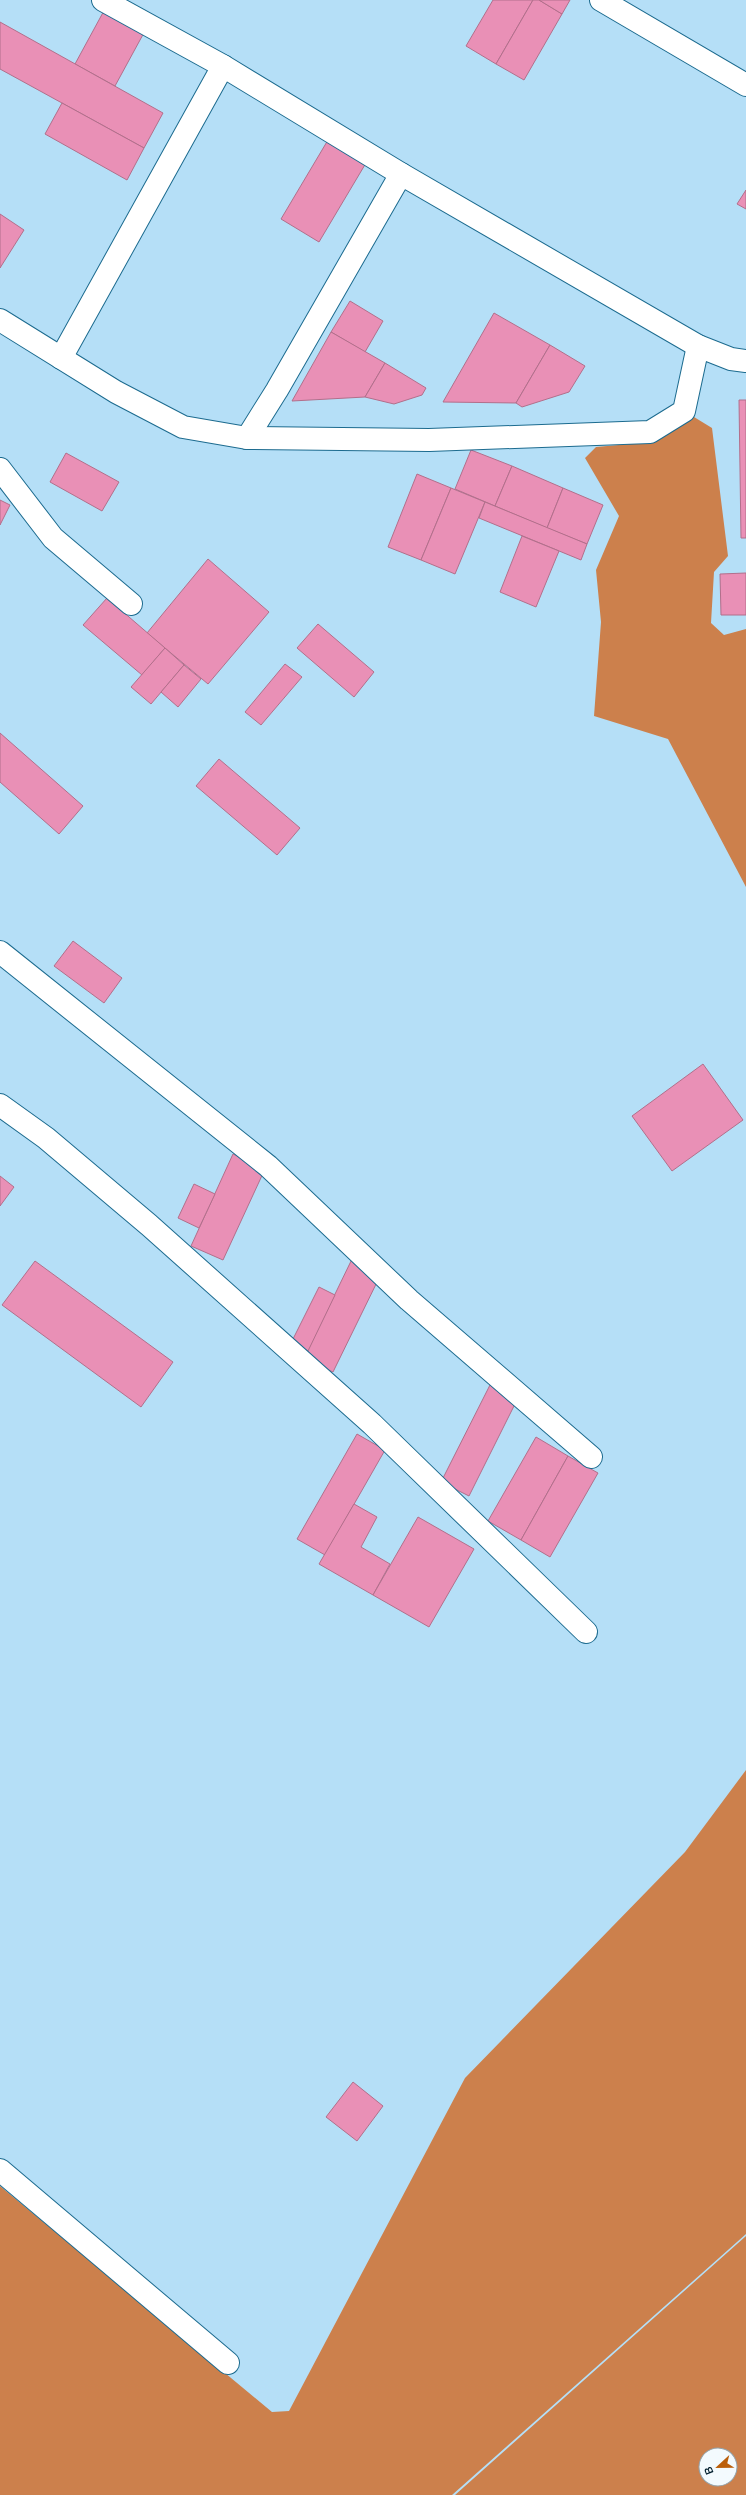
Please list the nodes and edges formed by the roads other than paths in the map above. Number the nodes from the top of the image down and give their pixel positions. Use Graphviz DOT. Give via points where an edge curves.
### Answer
graph roads {
  1 [pos="103,0"];
  2 [pos="601,0"];
  3 [pos="223,66"];
  4 [pos="746,85"];
  5 [pos="401,174"];
  6 [pos="0,320"];
  7 [pos="698,346"];
  8 [pos="61,358"];
  9 [pos="746,361"];
  10 [pos="247,438"];
  11 [pos="0,469"];
  12 [pos="131,604"];
  13 [pos="0,952"];
  14 [pos="0,1105"];
  15 [pos="591,1456"];
  16 [pos="586,1632"];
  17 [pos="0,2170"];
  18 [pos="228,2363"];
  1 -- 3 [label="street"];
  2 -- 4 [label="street"];
  3 -- 5 [label="street"];
  3 -- 8 [label="street"];
  5 -- 7 [label="street"];
  5 -- 10 [label="street"];
  6 -- 8 [label="street"];
  7 -- 9 [label="street" via="731,359"];
  7 -- 10 [label="street" via="684,411 650,432 429,440"];
  8 -- 10 [label="street" via="116,392 182,427"];
  11 -- 12 [label="street" via="53,538"];
  13 -- 15 [label="street" via="268,1166 409,1300"];
  14 -- 16 [label="street" via="46,1138 149,1225 372,1424"];
  17 -- 18 [label="street"];
}
